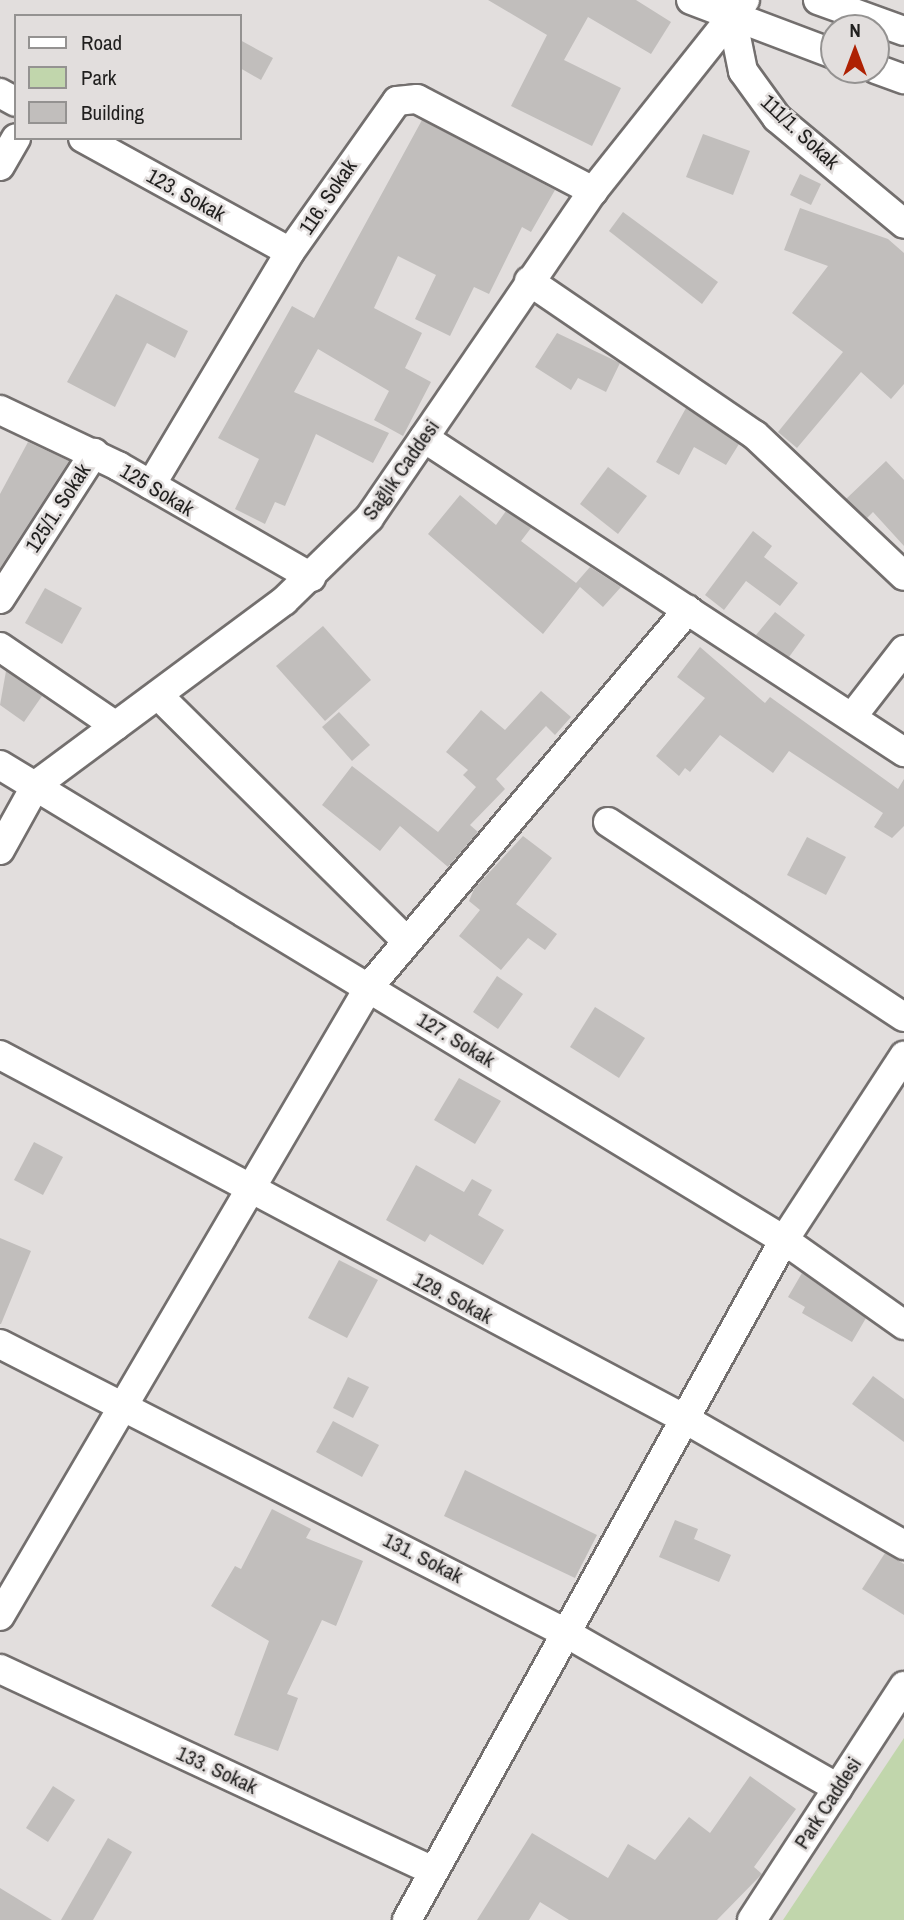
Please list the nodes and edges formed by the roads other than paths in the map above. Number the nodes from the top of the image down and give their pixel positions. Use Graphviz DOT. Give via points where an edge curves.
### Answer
graph roads {
  1 [pos="691,0"];
  2 [pos="818,0"];
  3 [pos="739,9"];
  4 [pos="904,31"];
  5 [pos="820,47"];
  6 [pos="15,140"];
  7 [pos="87,140"];
  8 [pos="0,166"];
  9 [pos="593,191"];
  10 [pos="904,224"];
  11 [pos="290,253"];
  12 [pos="528,281"];
  13 [pos="0,410"];
  14 [pos="424,438"];
  15 [pos="94,453"];
  16 [pos="151,485"];
  17 [pos="904,576"];
  18 [pos="311,577"];
  19 [pos="0,599"];
  20 [pos="688,610"];
  21 [pos="0,647"];
  22 [pos="904,650"];
  23 [pos="158,695"];
  24 [pos="852,717"];
  25 [pos="116,726"];
  26 [pos="904,752"];
  27 [pos="0,765"];
  28 [pos="36,785"];
  29 [pos="608,822"];
  30 [pos="0,850"];
  31 [pos="408,941"];
  32 [pos="369,987"];
  33 [pos="904,1017"];
  34 [pos="0,1055"];
  35 [pos="904,1056"];
  36 [pos="251,1192"];
  37 [pos="784,1240"];
  38 [pos="904,1325"];
  39 [pos="0,1344"];
  40 [pos="124,1403"];
  41 [pos="685,1419"];
  42 [pos="904,1545"];
  43 [pos="0,1616"];
  44 [pos="566,1633"];
  45 [pos="0,1669"];
  46 [pos="904,1686"];
  47 [pos="838,1788"];
  48 [pos="433,1871"];
  49 [pos="407,1920"];
  50 [pos="752,1920"];
  1 -- 3 [label="street"];
  2 -- 4 [label="street"];
  3 -- 5 [label="street"];
  3 -- 9 [label="street, Sağlık Caddesi"];
  3 -- 10 [label="street, 111/1. Sokak" via="743,71 777,118"];
  6 -- 8 [label="street"];
  7 -- 11 [label="street, 123. Sokak"];
  9 -- 11 [label="street, 116. Sokak" via="407,97 387,110"];
  9 -- 12 [label="street, Sağlık Caddesi"];
  11 -- 16 [label="street, 116. Sokak"];
  12 -- 14 [label="street, Sağlık Caddesi"];
  12 -- 17 [label="street" via="755,435"];
  13 -- 15 [label="street, 125 Sokak"];
  14 -- 18 [label="street, Sağlık Caddesi" via="369,518"];
  14 -- 20 [label="street"];
  15 -- 16 [label="street, 125 Sokak"];
  15 -- 19 [label="street, 125/1. Sokak"];
  16 -- 18 [label="street, 125 Sokak"];
  18 -- 23 [label="street, Sağlık Caddesi"];
  20 -- 24 [label="street"];
  20 -- 31 [label="street"];
  21 -- 25 [label="street"];
  22 -- 24 [label="street"];
  23 -- 25 [label="street, Sağlık Caddesi"];
  23 -- 31 [label="street"];
  24 -- 26 [label="street"];
  25 -- 28 [label="street, Sağlık Caddesi"];
  27 -- 28 [label="street, 127. Sokak"];
  28 -- 30 [label="street, Sağlık Caddesi"];
  28 -- 32 [label="street, 127. Sokak"];
  29 -- 33 [label="street"];
  31 -- 32 [label="street"];
  32 -- 36 [label="street"];
  32 -- 37 [label="street, 127. Sokak"];
  34 -- 36 [label="street, 129. Sokak"];
  35 -- 37 [label="street"];
  36 -- 40 [label="street"];
  36 -- 41 [label="street, 129. Sokak"];
  37 -- 38 [label="street, 127. Sokak"];
  37 -- 41 [label="street"];
  39 -- 40 [label="street, 131. Sokak"];
  40 -- 43 [label="street"];
  40 -- 44 [label="street, 131. Sokak"];
  41 -- 42 [label="street, 129. Sokak"];
  41 -- 44 [label="street"];
  44 -- 47 [label="street, 131. Sokak"];
  44 -- 48 [label="street"];
  45 -- 48 [label="street, 133. Sokak"];
  46 -- 47 [label="street, Park Caddesi"];
  47 -- 50 [label="street, Park Caddesi"];
  48 -- 49 [label="street"];
}
